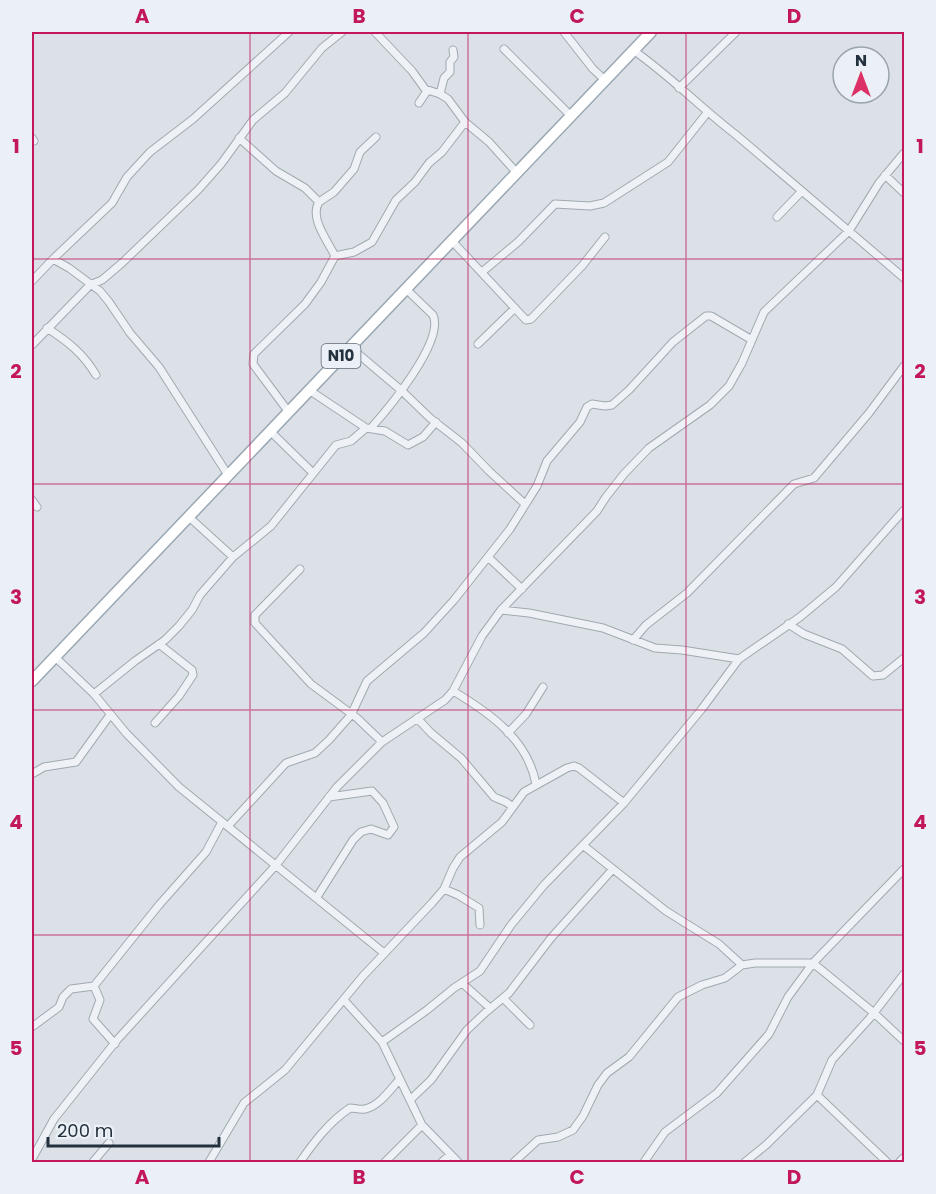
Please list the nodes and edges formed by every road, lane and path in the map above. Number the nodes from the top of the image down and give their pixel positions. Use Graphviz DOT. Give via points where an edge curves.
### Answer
graph roads {
  1 [pos="289,32"];
  2 [pos="342,32"];
  3 [pos="375,32"];
  4 [pos="564,32"];
  5 [pos="651,32"];
  6 [pos="736,32"];
  7 [pos="504,49"];
  8 [pos="453,50"];
  9 [pos="633,50"];
  10 [pos="605,80"];
  11 [pos="679,88"];
  12 [pos="427,91"];
  13 [pos="440,94"];
  14 [pos="419,103"];
  15 [pos="707,112"];
  16 [pos="571,116"];
  17 [pos="465,122"];
  18 [pos="376,137"];
  19 [pos="239,138"];
  20 [pos="904,153"];
  21 [pos="517,173"];
  22 [pos="885,176"];
  23 [pos="802,191"];
  24 [pos="904,193"];
  25 [pos="319,202"];
  26 [pos="777,217"];
  27 [pos="849,231"];
  28 [pos="605,237"];
  29 [pos="452,241"];
  30 [pos="335,256"];
  31 [pos="53,259"];
  32 [pos="482,273"];
  33 [pos="904,278"];
  34 [pos="32,281"];
  35 [pos="90,285"];
  36 [pos="405,289"];
  37 [pos="515,308"];
  38 [pos="47,327"];
  39 [pos="752,340"];
  40 [pos="478,344"];
  41 [pos="32,345"];
  42 [pos="350,347"];
  43 [pos="904,366"];
  44 [pos="96,375"];
  45 [pos="309,390"];
  46 [pos="402,391"];
  47 [pos="288,411"];
  48 [pos="436,422"];
  49 [pos="368,428"];
  50 [pos="270,431"];
  51 [pos="313,473"];
  52 [pos="228,475"];
  53 [pos="32,500"];
  54 [pos="525,504"];
  55 [pos="37,507"];
  56 [pos="904,510"];
  57 [pos="189,517"];
  58 [pos="233,557"];
  59 [pos="488,557"];
  60 [pos="300,569"];
  61 [pos="522,589"];
  62 [pos="501,610"];
  63 [pos="788,624"];
  64 [pos="633,640"];
  65 [pos="159,644"];
  66 [pos="55,657"];
  67 [pos="904,658"];
  68 [pos="739,659"];
  69 [pos="32,681"];
  70 [pos="543,687"];
  71 [pos="453,691"];
  72 [pos="94,694"];
  73 [pos="110,715"];
  74 [pos="351,715"];
  75 [pos="417,718"];
  76 [pos="155,723"];
  77 [pos="508,733"];
  78 [pos="382,742"];
  79 [pos="32,774"];
  80 [pos="536,784"];
  81 [pos="329,797"];
  82 [pos="624,803"];
  83 [pos="513,807"];
  84 [pos="225,824"];
  85 [pos="584,846"];
  86 [pos="276,865"];
  87 [pos="904,869"];
  88 [pos="612,870"];
  89 [pos="444,889"];
  90 [pos="317,897"];
  91 [pos="480,925"];
  92 [pos="384,953"];
  93 [pos="813,963"];
  94 [pos="742,965"];
  95 [pos="904,974"];
  96 [pos="462,983"];
  97 [pos="94,986"];
  98 [pos="503,998"];
  99 [pos="344,1000"];
  100 [pos="490,1008"];
  101 [pos="874,1013"];
  102 [pos="530,1025"];
  103 [pos="32,1027"];
  104 [pos="904,1041"];
  105 [pos="382,1042"];
  106 [pos="115,1044"];
  107 [pos="399,1080"];
  108 [pos="817,1095"];
  109 [pos="410,1100"];
  110 [pos="422,1125"];
  111 [pos="109,1143"];
  112 [pos="450,1155"];
  113 [pos="904,1158"];
  114 [pos="32,1159"];
  115 [pos="93,1162"];
  116 [pos="209,1162"];
  117 [pos="300,1162"];
  118 [pos="385,1162"];
  119 [pos="442,1162"];
  120 [pos="458,1162"];
  121 [pos="514,1162"];
  122 [pos="644,1162"];
  123 [pos="746,1162"];
  124 [pos="887,1162"];
  125 [pos="900,1162"];
  1 -- 31 [label="street" via="150,152 127,177 112,203"];
  2 -- 19 [label="street" via="330,40 285,93 253,120"];
  3 -- 12 [label="street"];
  4 -- 10 [label="street"];
  5 -- 9 [label="main road, N10"];
  6 -- 11 [label="street"];
  7 -- 16 [label="street"];
  8 -- 13 [label="street" via="450,72"];
  9 -- 10 [label="main road, N10"];
  9 -- 11 [label="street"];
  10 -- 16 [label="main road, N10"];
  11 -- 15 [label="street"];
  12 -- 13 [label="street"];
  12 -- 14 [label="street"];
  13 -- 17 [label="street"];
  15 -- 23 [label="street"];
  15 -- 32 [label="street" via="668,162 599,204 555,204"];
  16 -- 21 [label="main road, N10"];
  17 -- 21 [label="street"];
  17 -- 30 [label="street" via="396,200 372,242"];
  18 -- 25 [label="street" via="360,152 354,169 334,192"];
  19 -- 25 [label="street"];
  19 -- 35 [label="street" via="198,189 102,280"];
  20 -- 22 [label="street"];
  21 -- 29 [label="main road, N10"];
  22 -- 24 [label="street"];
  22 -- 27 [label="street"];
  23 -- 26 [label="street"];
  23 -- 27 [label="street"];
  25 -- 30 [label="street" via="316,215"];
  27 -- 33 [label="street"];
  27 -- 39 [label="street" via="768,307"];
  28 -- 37 [label="street" via="531,319 526,320"];
  29 -- 32 [label="street"];
  29 -- 36 [label="main road, N10"];
  30 -- 47 [label="street" via="305,304 253,358 253,364"];
  31 -- 34 [label="street"];
  31 -- 35 [label="street"];
  32 -- 37 [label="street"];
  35 -- 38 [label="street"];
  35 -- 52 [label="street" via="100,291 159,368"];
  36 -- 42 [label="main road, N10"];
  36 -- 46 [label="street" via="435,320 425,355"];
  37 -- 40 [label="street"];
  38 -- 41 [label="street"];
  38 -- 44 [label="street" via="72,344"];
  39 -- 54 [label="street" via="706,316 673,342 612,405 587,407 580,422 547,461"];
  39 -- 61 [label="street" via="729,386 710,405 649,448 597,511"];
  42 -- 45 [label="main road, N10"];
  42 -- 46 [label="street"];
  43 -- 64 [label="street" via="814,478 794,484 687,593"];
  45 -- 47 [label="main road, N10"];
  45 -- 49 [label="street"];
  46 -- 48 [label="street"];
  46 -- 49 [label="street"];
  47 -- 50 [label="main road, N10"];
  48 -- 49 [label="street" via="423,437 408,445 385,431"];
  48 -- 54 [label="street"];
  49 -- 51 [label="street" via="336,446"];
  50 -- 51 [label="street"];
  50 -- 52 [label="main road, N10"];
  51 -- 58 [label="street" via="271,526"];
  52 -- 57 [label="main road, N10"];
  53 -- 55 [label="street"];
  54 -- 59 [label="street"];
  56 -- 63 [label="street" via="836,587"];
  57 -- 58 [label="street"];
  57 -- 66 [label="main road, N10"];
  58 -- 65 [label="street" via="179,626"];
  59 -- 61 [label="street"];
  59 -- 74 [label="street" via="424,633 367,681"];
  60 -- 74 [label="street" via="254,619 311,684"];
  61 -- 62 [label="street"];
  62 -- 64 [label="street" via="603,628"];
  62 -- 71 [label="street" via="482,636"];
  63 -- 67 [label="street" via="842,649 873,676 883,675"];
  63 -- 68 [label="street"];
  64 -- 68 [label="street" via="655,648"];
  65 -- 72 [label="street"];
  65 -- 76 [label="street" via="192,670 193,675"];
  66 -- 69 [label="main road, N10"];
  66 -- 72 [label="street"];
  68 -- 82 [label="street"];
  70 -- 77 [label="street"];
  71 -- 75 [label="street"];
  71 -- 77 [label="street"];
  72 -- 73 [label="street"];
  73 -- 79 [label="street" via="76,762 44,767"];
  73 -- 84 [label="street" via="179,787"];
  74 -- 78 [label="street"];
  74 -- 84 [label="street" via="315,753 286,763"];
  75 -- 78 [label="street"];
  75 -- 83 [label="street" via="461,758 494,797"];
  77 -- 80 [label="street" via="522,746"];
  78 -- 81 [label="street"];
  80 -- 82 [label="street" via="574,766"];
  80 -- 83 [label="street"];
  81 -- 86 [label="street"];
  81 -- 90 [label="street" via="372,791 394,827 387,835 371,829 361,832"];
  82 -- 85 [label="street"];
  83 -- 89 [label="street" via="502,822 458,860"];
  84 -- 86 [label="street"];
  84 -- 97 [label="street"];
  85 -- 88 [label="street"];
  85 -- 96 [label="street" via="544,885 480,971"];
  86 -- 90 [label="street"];
  86 -- 106 [label="street"];
  87 -- 93 [label="street"];
  88 -- 94 [label="street"];
  88 -- 98 [label="street"];
  89 -- 91 [label="street" via="479,908"];
  89 -- 92 [label="street"];
  90 -- 92 [label="street"];
  92 -- 99 [label="street"];
  93 -- 94 [label="street"];
  93 -- 101 [label="street"];
  93 -- 122 [label="street" via="788,997 769,1034 717,1093 665,1132"];
  94 -- 121 [label="street" via="723,979 678,997 629,1058 607,1073 573,1130 538,1140"];
  95 -- 101 [label="street"];
  96 -- 100 [label="street"];
  96 -- 105 [label="street"];
  97 -- 103 [label="street" via="71,989 59,1007"];
  97 -- 106 [label="street" via="100,1000 93,1019"];
  98 -- 100 [label="street"];
  98 -- 102 [label="street"];
  99 -- 105 [label="street"];
  99 -- 116 [label="street" via="285,1070 244,1103"];
  100 -- 109 [label="street"];
  101 -- 104 [label="street"];
  101 -- 108 [label="street" via="832,1060"];
  105 -- 107 [label="street"];
  106 -- 114 [label="street" via="54,1119"];
  107 -- 109 [label="street"];
  107 -- 117 [label="street" via="369,1107 346,1111 323,1131"];
  108 -- 123 [label="street"];
  108 -- 124 [label="street"];
  109 -- 110 [label="street"];
  110 -- 112 [label="street"];
  110 -- 118 [label="street"];
  111 -- 115 [label="street"];
  112 -- 119 [label="street"];
  112 -- 120 [label="street"];
  113 -- 125 [label="street"];
}
